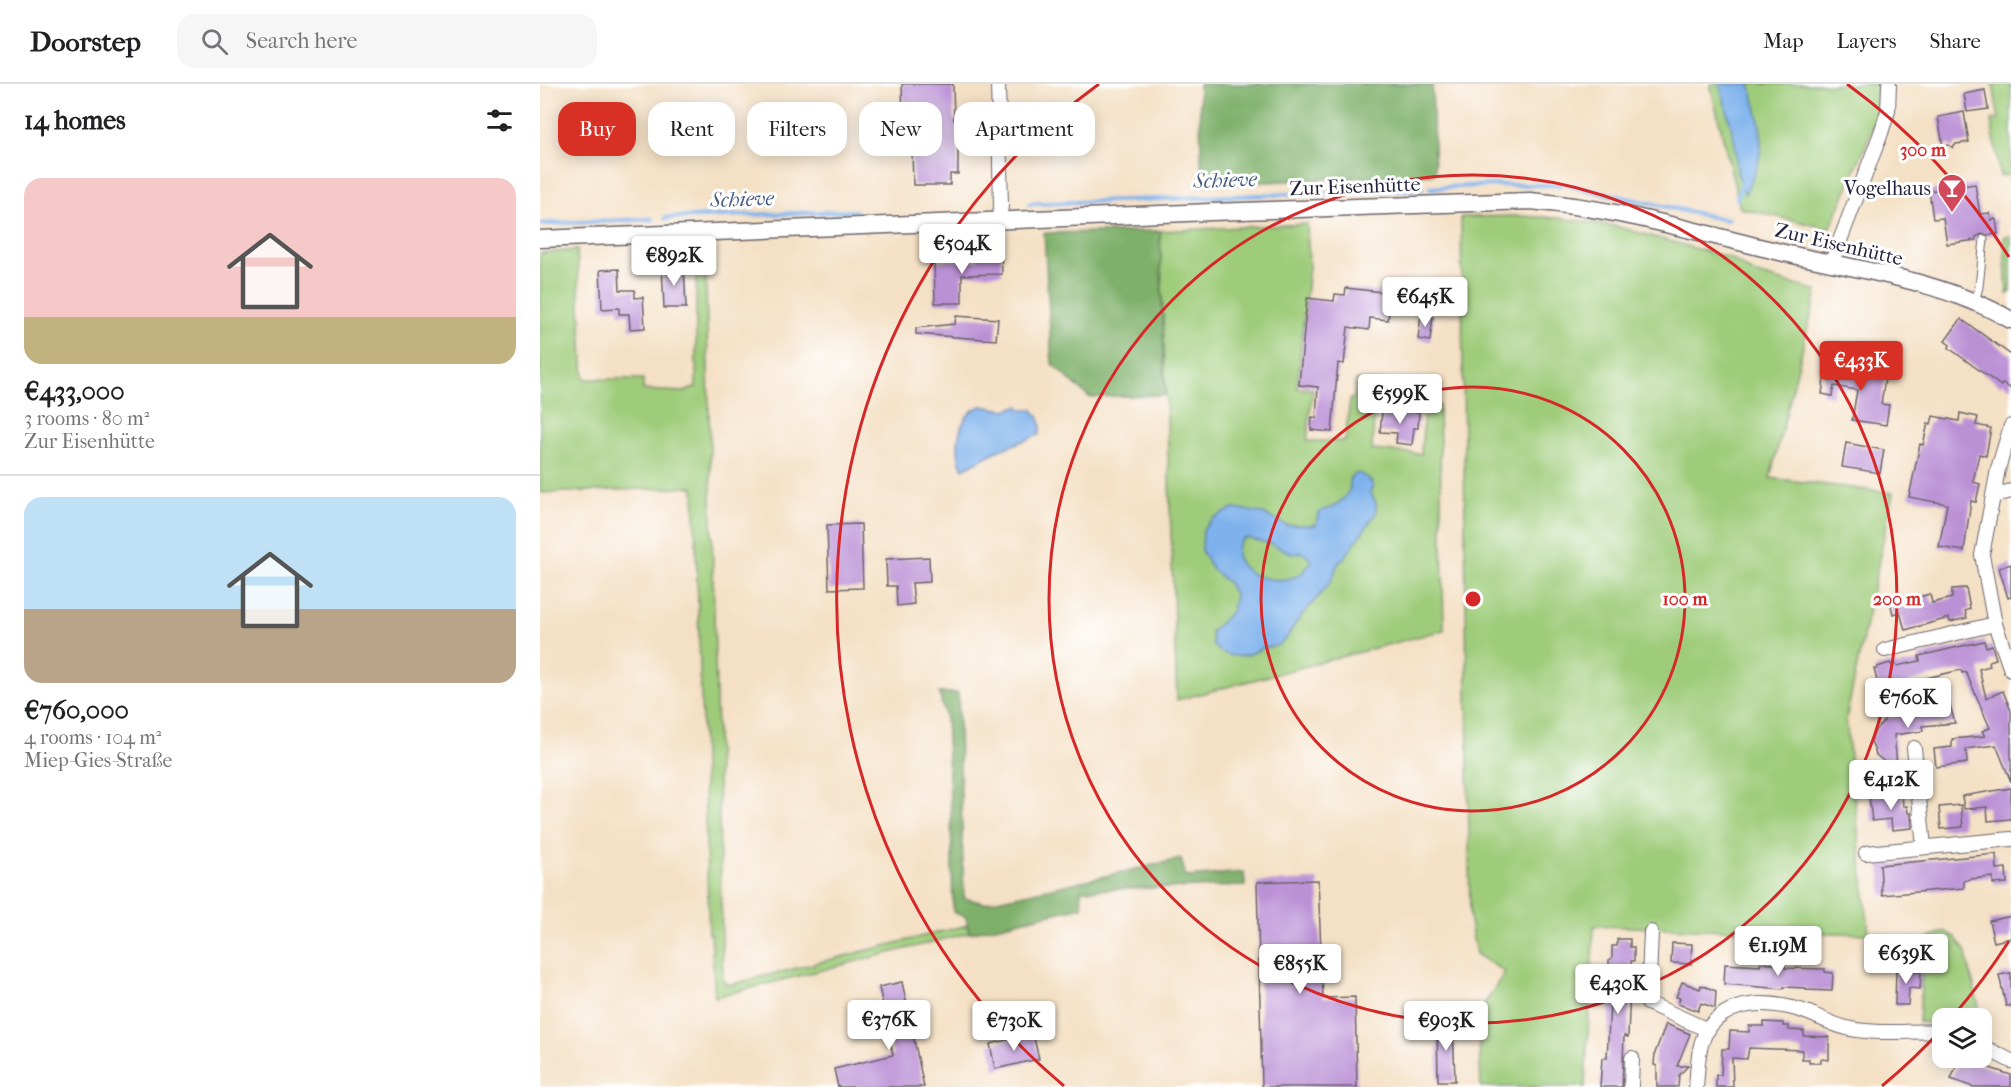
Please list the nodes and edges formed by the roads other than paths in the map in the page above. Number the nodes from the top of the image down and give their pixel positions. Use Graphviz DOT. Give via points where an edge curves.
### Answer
graph roads {
  1 [pos="998,84"];
  2 [pos="1889,84"];
  3 [pos="999,221"];
  4 [pos="540,239"];
  5 [pos="1984,239"];
  6 [pos="1831,264"];
  7 [pos="1975,303"];
  8 [pos="2011,320"];
  9 [pos="2011,426"];
  10 [pos="2011,492"];
  11 [pos="1993,496"];
  12 [pos="1995,624"];
  13 [pos="1885,650"];
  14 [pos="2011,670"];
  15 [pos="1914,748"];
  16 [pos="2011,839"];
  17 [pos="1924,847"];
  18 [pos="1866,853"];
  19 [pos="1652,932"];
  20 [pos="1708,1030"];
  21 [pos="1932,1032"];
  22 [pos="1992,1051"];
  23 [pos="1632,1058"];
  24 [pos="2011,1061"];
  25 [pos="1631,1087"];
  26 [pos="1696,1087"];
  1 -- 3 [label="street"];
  2 -- 6 [label="street" via="1888,111 1881,133"];
  3 -- 4 [label="street, Zur Eisenhütte"];
  3 -- 6 [label="street, Zur Eisenhütte" via="1530,201 1621,213"];
  5 -- 7 [label="lane"];
  6 -- 7 [label="street, Zur Eisenhütte" via="1912,282"];
  7 -- 8 [label="street, Zur Eisenhütte"];
  9 -- 11 [label="street"];
  10 -- 11 [label="street"];
  11 -- 12 [label="street" via="1982,555"];
  12 -- 13 [label="street"];
  12 -- 14 [label="street"];
  15 -- 17 [label="street"];
  16 -- 17 [label="street"];
  17 -- 18 [label="street"];
  19 -- 20 [label="street" via="1648,1003"];
  20 -- 21 [label="street" via="1737,1007 1757,1003 1801,1010 1851,1029"];
  20 -- 26 [label="street" via="1699,1054"];
  22 -- 24 [label="street"];
  23 -- 25 [label="street"];
}
